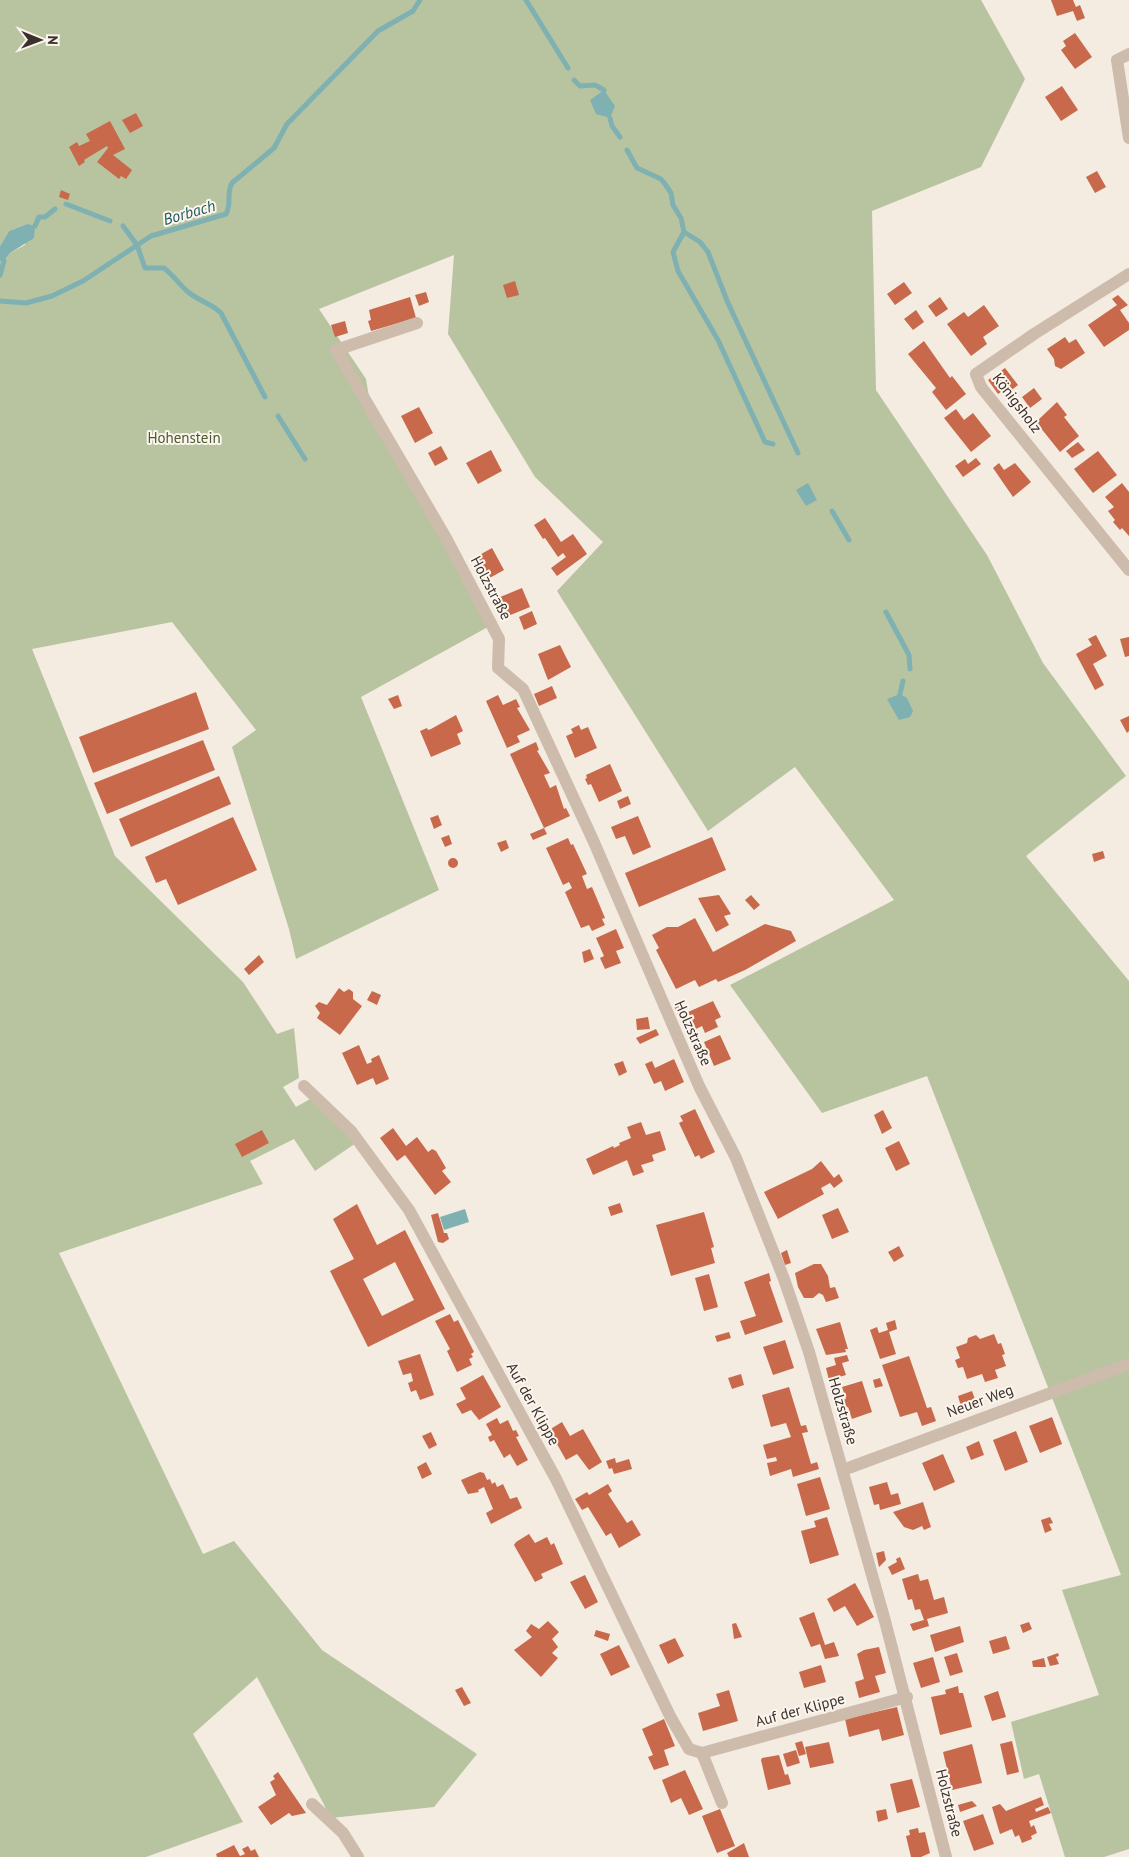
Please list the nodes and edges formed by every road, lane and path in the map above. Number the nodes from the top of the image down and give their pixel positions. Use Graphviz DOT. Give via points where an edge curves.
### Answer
graph roads {
  1 [pos="1129,54"];
  2 [pos="1129,138"];
  3 [pos="1129,274"];
  4 [pos="416,324"];
  5 [pos="1129,570"];
  6 [pos="304,1086"];
  7 [pos="1129,1364"];
  8 [pos="843,1470"];
  9 [pos="906,1698"];
  10 [pos="702,1753"];
  11 [pos="722,1803"];
  12 [pos="312,1804"];
  13 [pos="358,1857"];
  14 [pos="946,1857"];
  1 -- 2 [label="street" via="1117,60"];
  3 -- 5 [label="street, Königsholz" via="976,374 981,387"];
  4 -- 8 [label="street, Holzstraße" via="336,350 446,538 499,639 498,668 523,689 585,822 665,1012 736,1158 784,1279"];
  6 -- 10 [label="street, Auf der Klippe" via="352,1131 409,1210 556,1479 674,1725 689,1749"];
  7 -- 8 [label="street, Neuer Weg"];
  8 -- 9 [label="street, Holzstraße"];
  9 -- 10 [label="street, Auf der Klippe"];
  9 -- 14 [label="street, Holzstraße"];
  10 -- 11 [label="street"];
  12 -- 13 [label="street" via="343,1833"];
}
